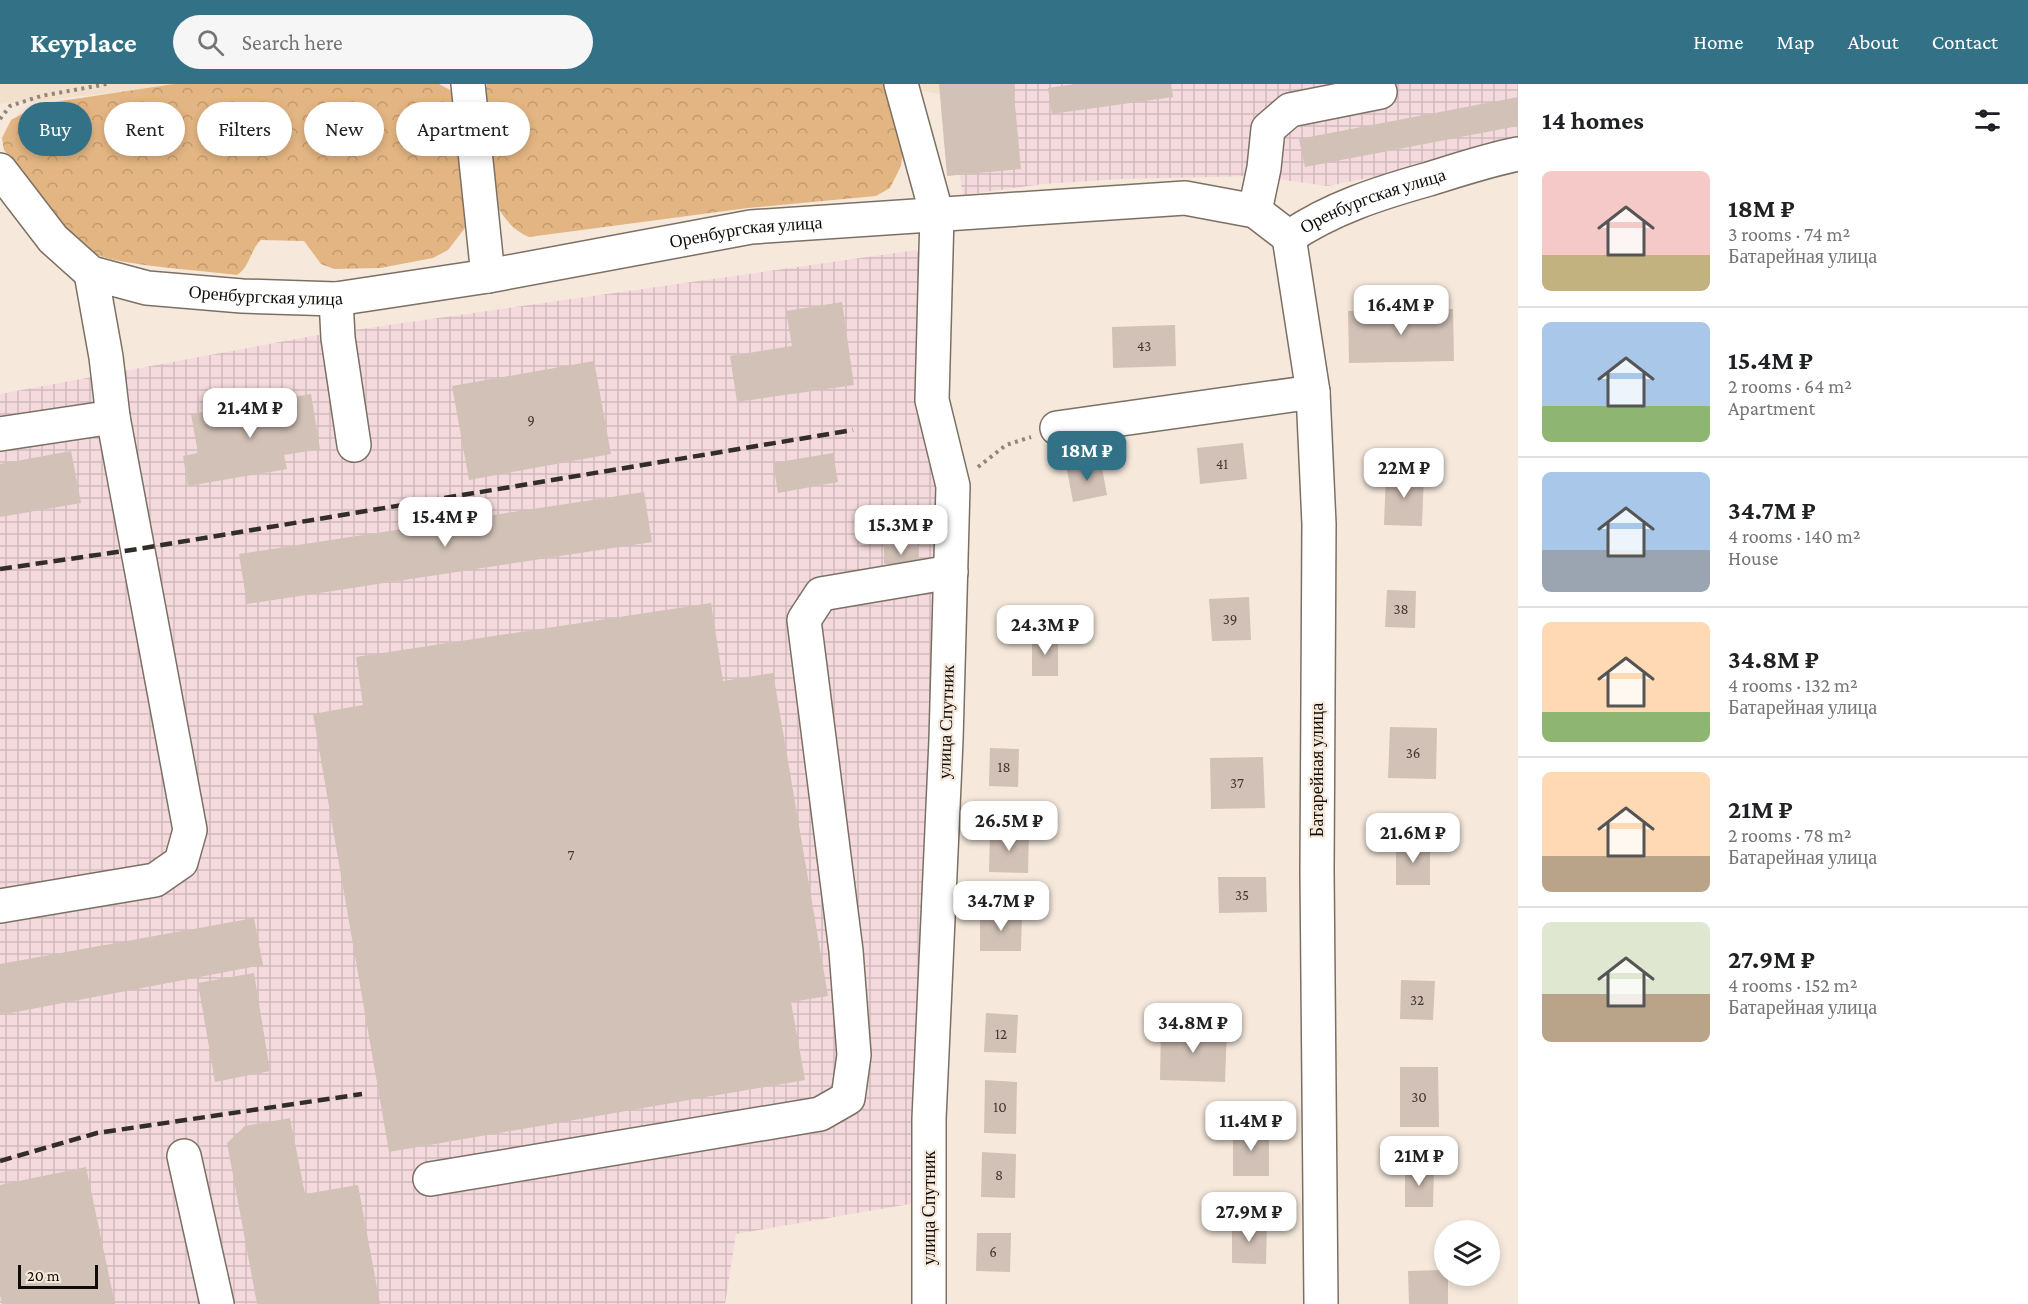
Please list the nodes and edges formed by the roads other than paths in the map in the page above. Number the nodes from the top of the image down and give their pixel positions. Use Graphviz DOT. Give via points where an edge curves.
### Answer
graph roads {
  1 [pos="468,84"];
  2 [pos="901,84"];
  3 [pos="1380,92"];
  4 [pos="1518,154"];
  5 [pos="0,170"];
  6 [pos="1255,211"];
  7 [pos="937,215"];
  8 [pos="1289,237"];
  9 [pos="91,273"];
  10 [pos="489,276"];
  11 [pos="336,299"];
  12 [pos="1313,392"];
  13 [pos="113,417"];
  14 [pos="1057,428"];
  15 [pos="0,434"];
  16 [pos="354,445"];
  17 [pos="951,572"];
  18 [pos="0,906"];
  19 [pos="184,1156"];
  20 [pos="430,1179"];
  21 [pos="217,1304"];
  22 [pos="928,1304"];
  23 [pos="1321,1304"];
  1 -- 10 [label="street"];
  2 -- 7 [label="street, улица Спутник"];
  3 -- 6 [label="street" via="1290,110 1268,129"];
  4 -- 8 [label="street, Оренбургская улица" via="1366,197"];
  5 -- 9 [label="street, Оренбургская улица" via="53,238"];
  6 -- 7 [label="street, Оренбургская улица" via="1185,198"];
  6 -- 8 [label="street, Оренбургская улица"];
  7 -- 10 [label="street, Оренбургская улица" via="751,227"];
  7 -- 17 [label="street, улица Спутник" via="932,400 953,486"];
  8 -- 12 [label="street, Батарейная улица"];
  9 -- 11 [label="street, Оренбургская улица" via="147,288"];
  9 -- 13 [label="street"];
  10 -- 11 [label="street, Оренбургская улица"];
  11 -- 16 [label="street"];
  12 -- 14 [label="street"];
  12 -- 23 [label="street, Батарейная улица" via="1319,524"];
  13 -- 15 [label="street"];
  13 -- 18 [label="street" via="190,830 181,862 155,880"];
  17 -- 20 [label="street" via="822,594 804,620 846,951 854,1055 848,1098 820,1114"];
  17 -- 22 [label="street, улица Спутник" via="929,1119"];
  19 -- 21 [label="street"];
}
